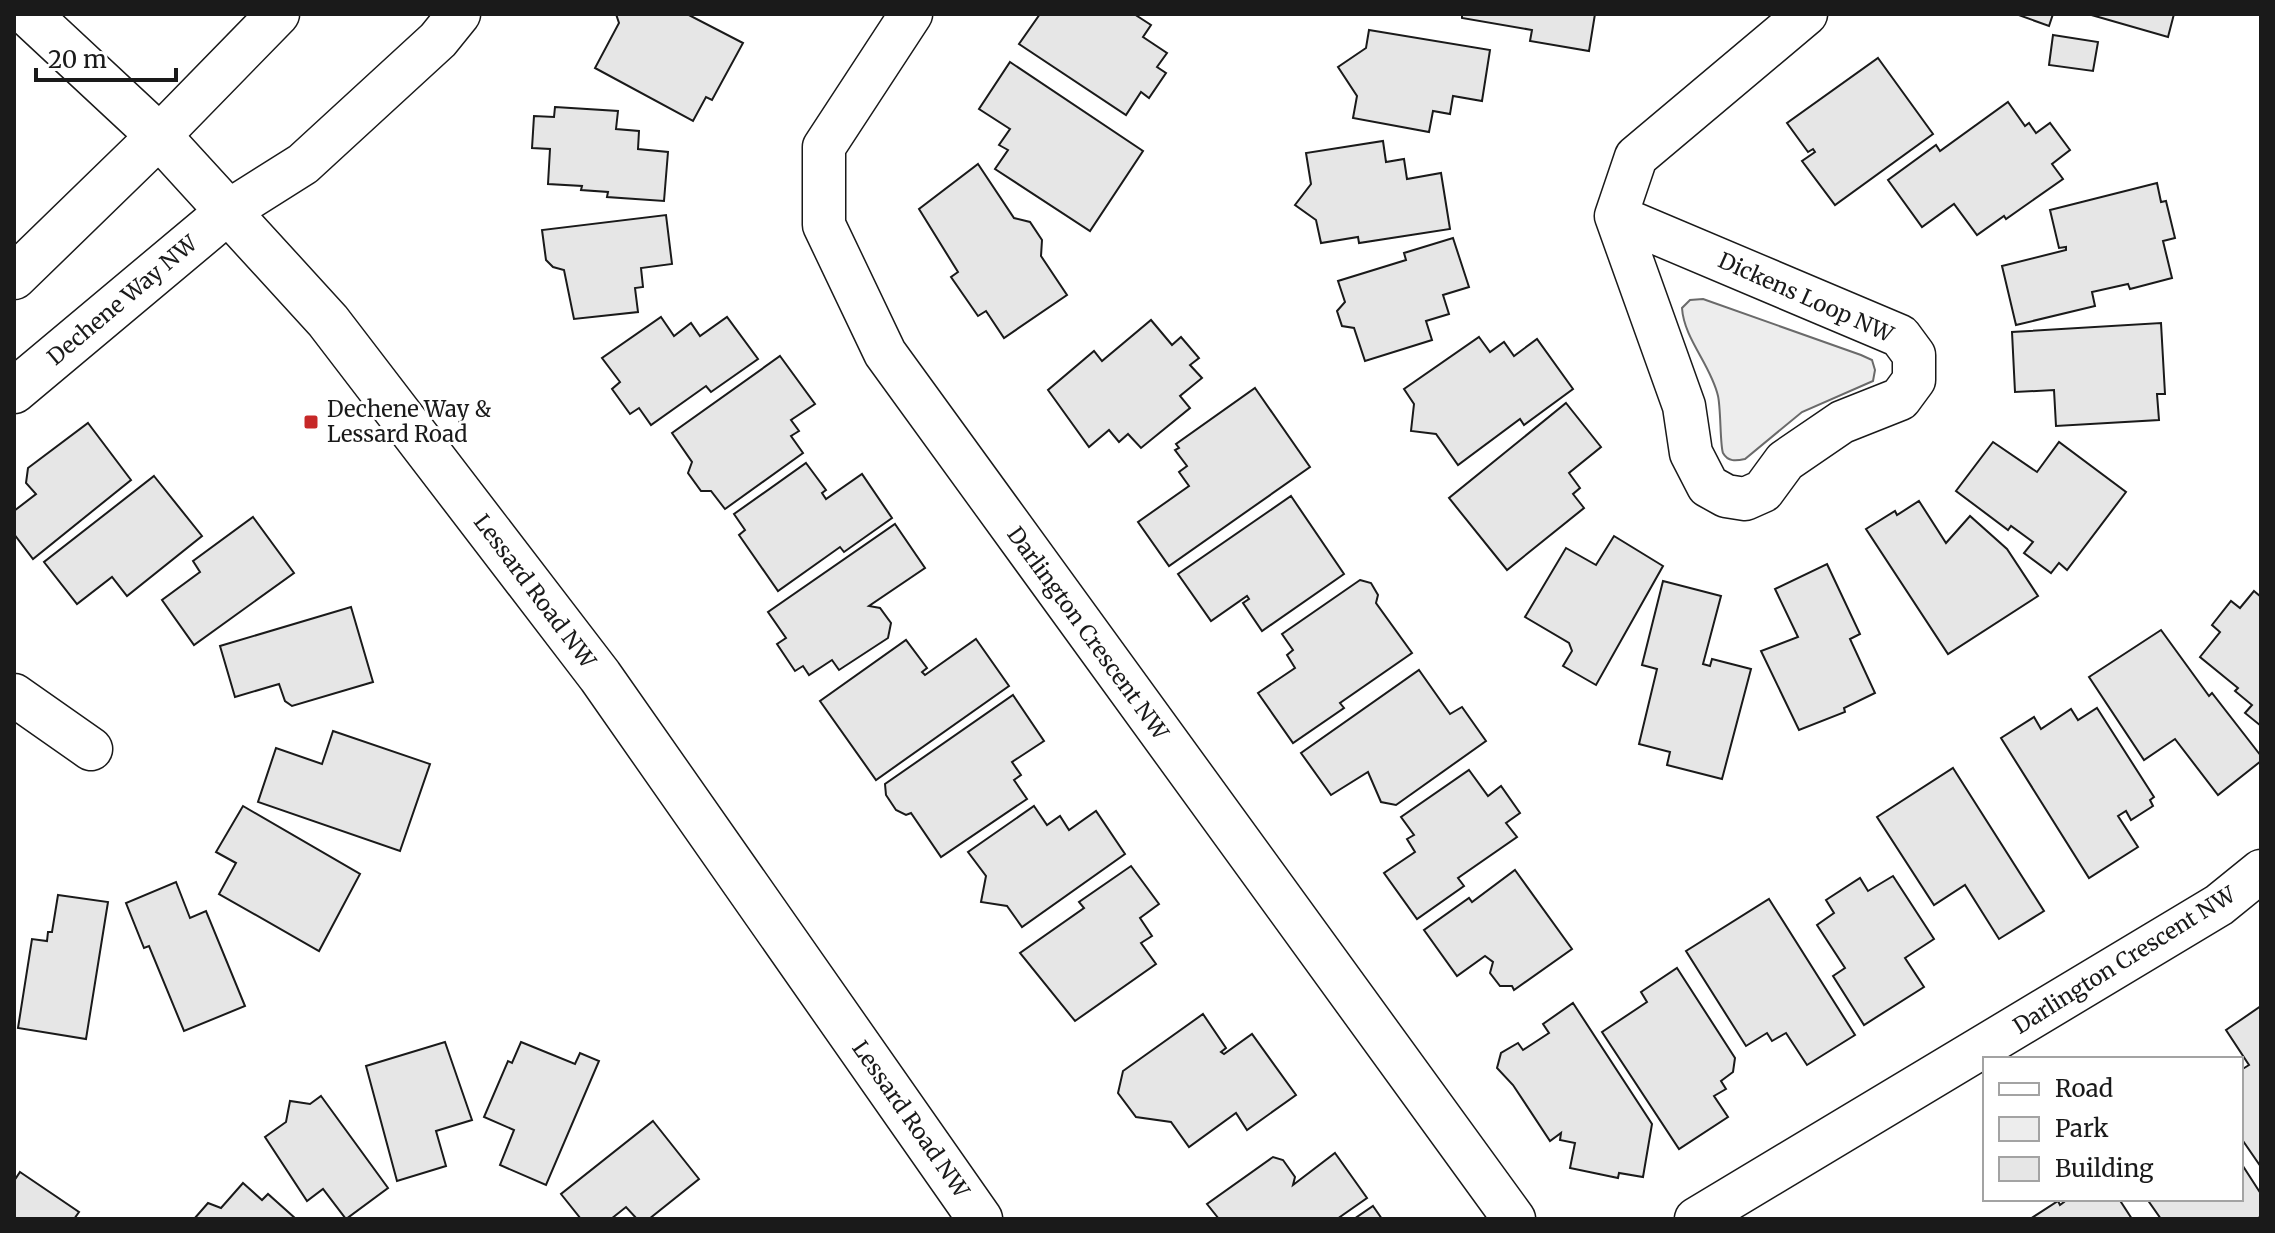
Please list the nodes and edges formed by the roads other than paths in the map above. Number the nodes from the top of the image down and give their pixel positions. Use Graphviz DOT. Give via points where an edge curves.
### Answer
graph roads {
  1 [pos="28,14"];
  2 [pos="278,14"];
  3 [pos="459,14"];
  4 [pos="911,14"];
  5 [pos="1806,14"];
  6 [pos="159,136"];
  7 [pos="230,210"];
  8 [pos="1616,216"];
  9 [pos="14,277"];
  10 [pos="14,391"];
  11 [pos="14,695"];
  12 [pos="91,749"];
  13 [pos="2261,871"];
  14 [pos="980,1219"];
  15 [pos="1514,1219"];
  16 [pos="1696,1219"];
  1 -- 6 [label="main road, Lessard Road NW"];
  2 -- 6 [label="street"];
  3 -- 7 [label="street" via="438,40 303,164"];
  4 -- 15 [label="street, Darlington Crescent NW" via="824,147 824,225 885,353"];
  5 -- 8 [label="street" via="1636,157"];
  6 -- 7 [label="main road, Lessard Road NW"];
  6 -- 9 [label="main road"];
  7 -- 10 [label="main road, Dechene Way NW"];
  7 -- 14 [label="main road, Lessard Road NW" via="328,321 600,676"];
  8 -- 8 [label="street, Dickens Loop NW" via="1900,336 1914,355 1914,380 1900,399 1842,422 1785,461 1763,491 1745,499 1726,496 1708,486 1691,453 1684,406"];
  11 -- 12 [label="street"];
  13 -- 16 [label="street, Darlington Crescent NW" via="2219,905"];
}
